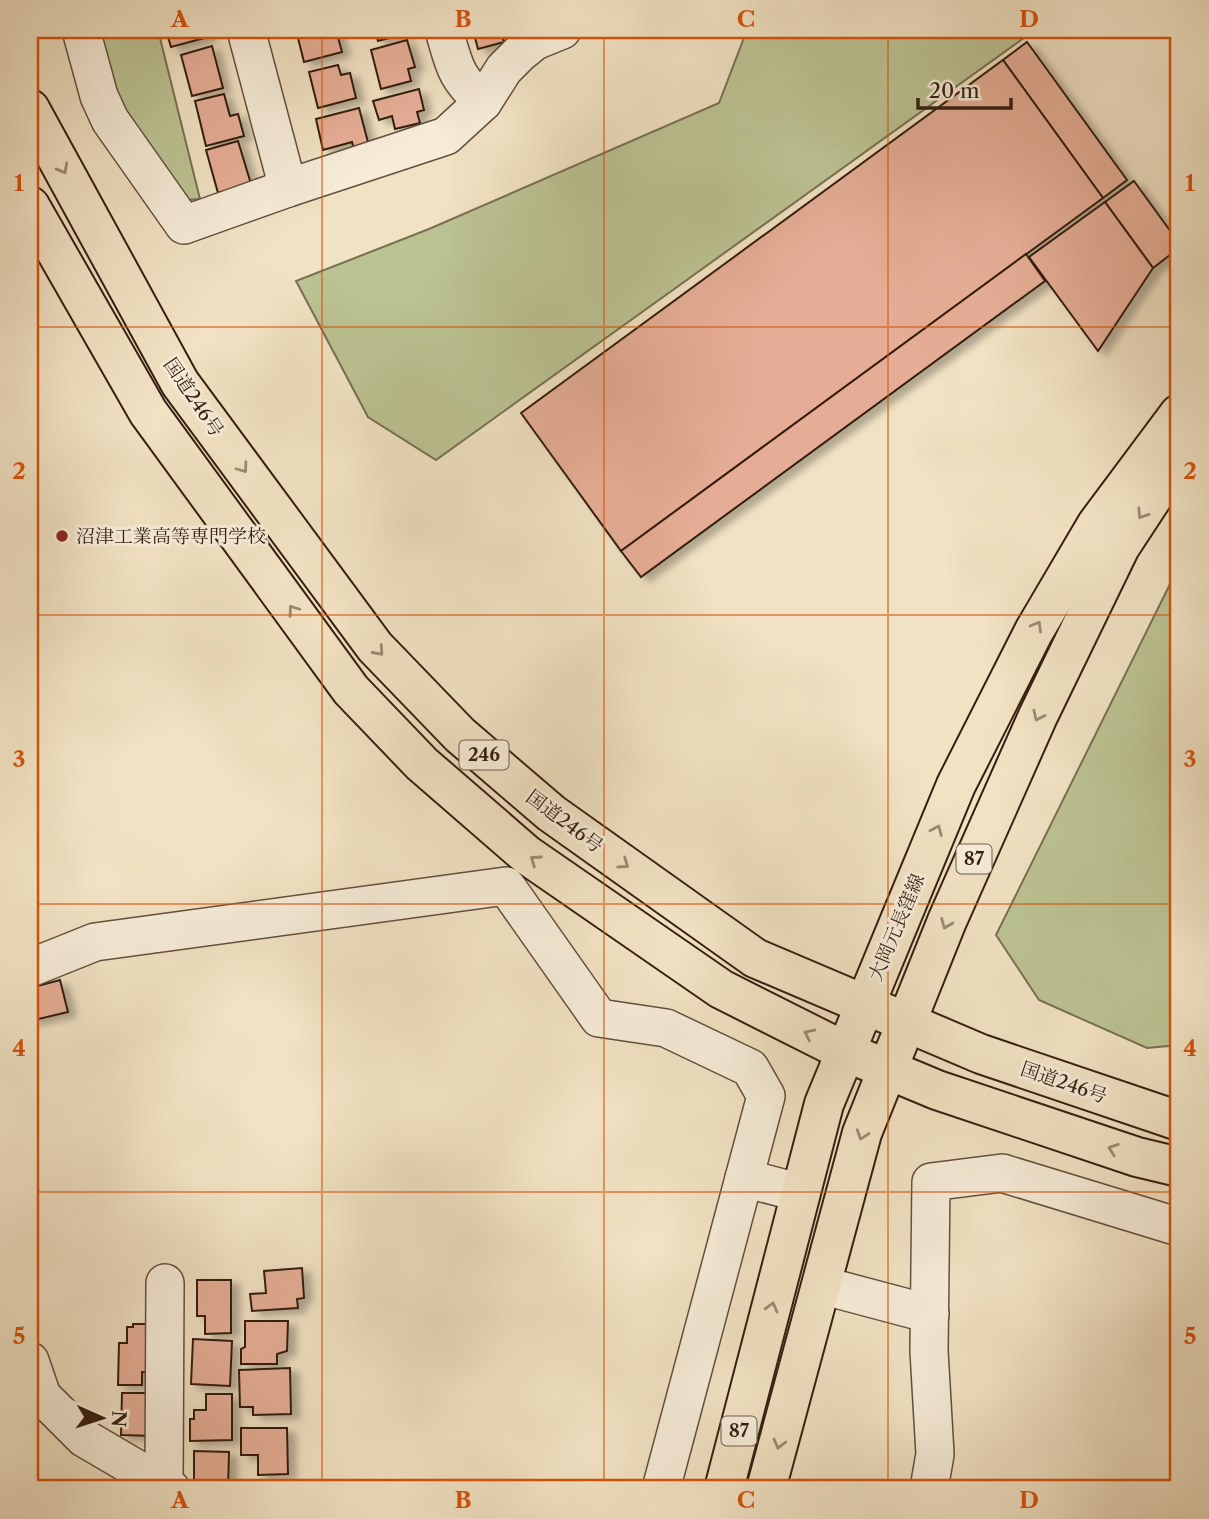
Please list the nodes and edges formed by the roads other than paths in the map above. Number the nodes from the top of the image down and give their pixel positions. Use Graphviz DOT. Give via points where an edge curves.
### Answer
graph roads {
  1 [pos="81,30"];
  2 [pos="246,30"];
  3 [pos="444,30"];
  4 [pos="562,30"];
  5 [pos="483,102"];
  6 [pos="30,109"];
  7 [pos="288,188"];
  8 [pos="30,206"];
  9 [pos="1179,414"];
  10 [pos="1179,457"];
  11 [pos="30,968"];
  12 [pos="863,1006"];
  13 [pos="906,1024"];
  14 [pos="846,1052"];
  15 [pos="888,1069"];
  16 [pos="1179,1121"];
  17 [pos="1179,1167"];
  18 [pos="744,1178"];
  19 [pos="801,1193"];
  20 [pos="1179,1227"];
  21 [pos="165,1283"];
  22 [pos="821,1285"];
  23 [pos="930,1314"];
  24 [pos="30,1361"];
  25 [pos="167,1487"];
  26 [pos="662,1489"];
  27 [pos="724,1489"];
  28 [pos="766,1489"];
  29 [pos="929,1489"];
  1 -- 7 [label="street" via="110,120 184,225"];
  2 -- 7 [label="street"];
  3 -- 5 [label="street" via="456,73"];
  4 -- 5 [label="street" via="535,41 519,54"];
  5 -- 7 [label="street" via="446,136"];
  6 -- 12 [label="main road, 国道246号 / 246, one-way" via="180,383 376,647 460,735 551,813 755,958"];
  14 -- 8 [label="main road, 246, one-way" via="721,989 527,855 422,764 351,690 148,412"];
  12 -- 9 [label="main road, 大岡元長窪線 / 87, one-way" via="956,785 1034,631 1097,524"];
  10 -- 13 [label="main road, 87, one-way" via="1120,547 1038,716"];
  11 -- 18 [label="street" via="95,942 506,886 599,1018 666,1028 750,1068 766,1096"];
  12 -- 13 [label="main road, 国道246号 / 246"];
  12 -- 14 [label="main road, 大岡元長窪線 / 87"];
  13 -- 15 [label="main road, 87"];
  13 -- 16 [label="main road, 国道246号 / 246"];
  14 -- 15 [label="main road, 246"];
  14 -- 19 [label="main road, 大岡元長窪線 / 87" via="824,1104"];
  17 -- 15 [label="main road, 246, one-way" via="1124,1153"];
  15 -- 22 [label="main road, 87, one-way" via="862,1133"];
  18 -- 19 [label="street"];
  18 -- 26 [label="street"];
  27 -- 19 [label="main road, 大岡元長窪線 / 87, one-way"];
  20 -- 23 [label="street" via="1002,1173 931,1182"];
  21 -- 25 [label="street"];
  22 -- 23 [label="street"];
  22 -- 28 [label="main road, 87, one-way"];
  23 -- 29 [label="street" via="935,1454"];
  24 -- 25 [label="street" via="42,1396 84,1438"];
}
